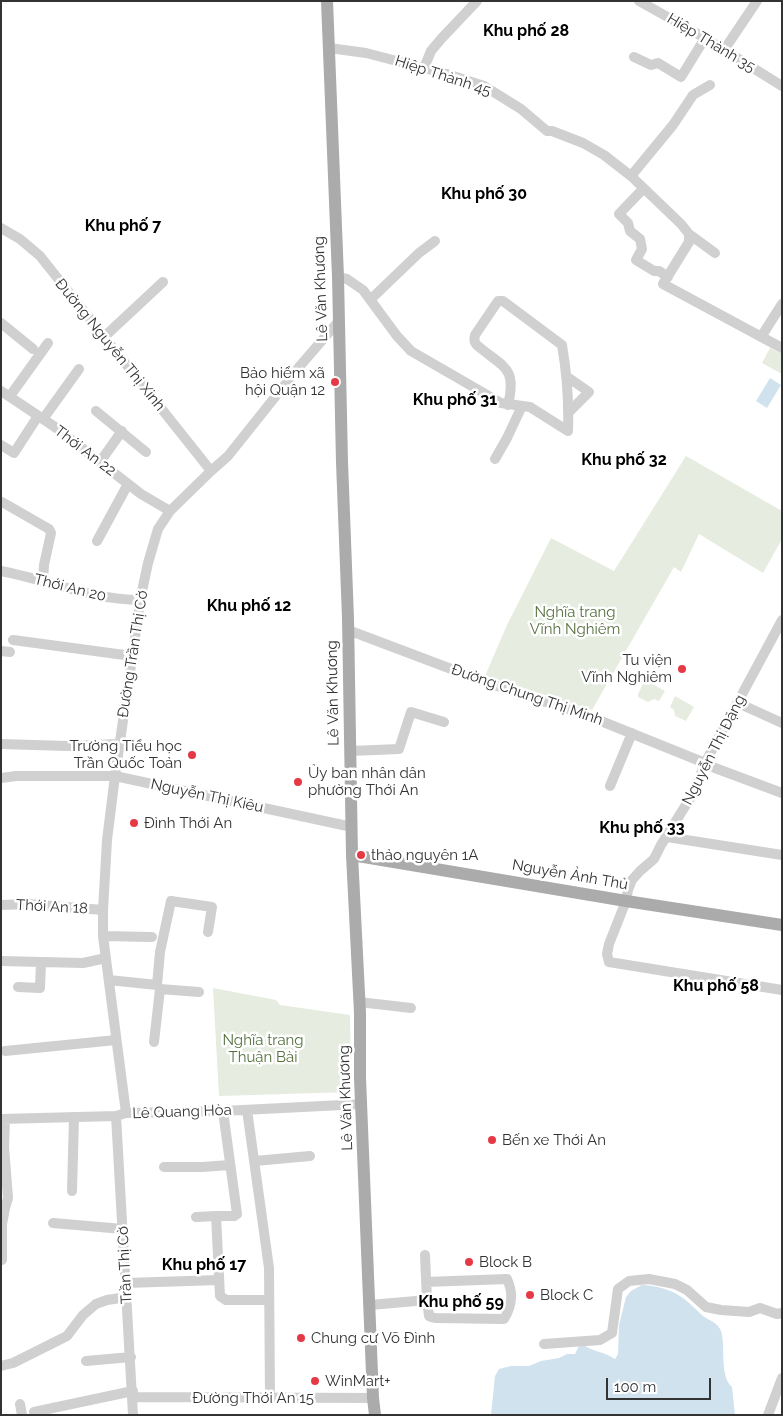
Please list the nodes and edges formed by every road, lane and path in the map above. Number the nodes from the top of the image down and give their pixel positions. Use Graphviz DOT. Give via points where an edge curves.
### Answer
graph roads {
  1 [pos="327,1"];
  2 [pos="477,1"];
  3 [pos="639,1"];
  4 [pos="758,1"];
  5 [pos="705,38"];
  6 [pos="329,48"];
  7 [pos="724,50"];
  8 [pos="634,57"];
  9 [pos="424,68"];
  10 [pos="710,85"];
  11 [pos="782,86"];
  12 [pos="631,176"];
  13 [pos="643,189"];
  14 [pos="1,228"];
  15 [pos="689,234"];
  16 [pos="435,241"];
  17 [pos="715,253"];
  18 [pos="338,277"];
  19 [pos="668,277"];
  20 [pos="163,282"];
  21 [pos="371,299"];
  22 [pos="782,304"];
  23 [pos="338,322"];
  24 [pos="1,323"];
  25 [pos="104,337"];
  26 [pos="760,337"];
  27 [pos="48,343"];
  28 [pos="33,348"];
  29 [pos="782,348"];
  30 [pos="79,369"];
  31 [pos="566,376"];
  32 [pos="6,393"];
  33 [pos="508,405"];
  34 [pos="522,406"];
  35 [pos="96,411"];
  36 [pos="569,412"];
  37 [pos="41,418"];
  38 [pos="122,431"];
  39 [pos="1,445"];
  40 [pos="146,452"];
  41 [pos="494,459"];
  42 [pos="100,462"];
  43 [pos="211,471"];
  44 [pos="128,484"];
  45 [pos="2,502"];
  46 [pos="170,511"];
  47 [pos="97,542"];
  48 [pos="1,571"];
  49 [pos="43,582"];
  50 [pos="140,600"];
  51 [pos="782,620"];
  52 [pos="348,630"];
  53 [pos="13,640"];
  54 [pos="132,656"];
  55 [pos="738,703"];
  56 [pos="444,722"];
  57 [pos="782,723"];
  58 [pos="632,732"];
  59 [pos="1,744"];
  60 [pos="120,744"];
  61 [pos="350,751"];
  62 [pos="705,763"];
  63 [pos="115,776"];
  64 [pos="1,778"];
  65 [pos="610,786"];
  66 [pos="782,793"];
  67 [pos="352,827"];
  68 [pos="667,837"];
  69 [pos="352,855"];
  70 [pos="782,855"];
  71 [pos="626,901"];
  72 [pos="1,906"];
  73 [pos="103,910"];
  74 [pos="782,925"];
  75 [pos="208,932"];
  76 [pos="103,936"];
  77 [pos="152,937"];
  78 [pos="106,958"];
  79 [pos="1,961"];
  80 [pos="41,962"];
  81 [pos="109,980"];
  82 [pos="158,986"];
  83 [pos="18,988"];
  84 [pos="782,990"];
  85 [pos="200,992"];
  86 [pos="359,1002"];
  87 [pos="411,1008"];
  88 [pos="116,1040"];
  89 [pos="154,1042"];
  90 [pos="4,1051"];
  91 [pos="362,1104"];
  92 [pos="247,1110"];
  93 [pos="223,1111"];
  94 [pos="121,1115"];
  95 [pos="74,1117"];
  96 [pos="3,1119"];
  97 [pos="310,1156"];
  98 [pos="255,1160"];
  99 [pos="230,1165"];
  100 [pos="164,1167"];
  101 [pos="72,1191"];
  102 [pos="216,1216"];
  103 [pos="196,1217"];
  104 [pos="53,1223"];
  105 [pos="123,1229"];
  106 [pos="425,1255"];
  107 [pos="2,1260"];
  108 [pos="218,1280"];
  109 [pos="426,1282"];
  110 [pos="126,1283"];
  111 [pos="127,1297"];
  112 [pos="269,1300"];
  113 [pos="427,1300"];
  114 [pos="370,1305"];
  115 [pos="782,1312"];
  116 [pos="544,1344"];
  117 [pos="131,1357"];
  118 [pos="86,1361"];
  119 [pos="1,1366"];
  120 [pos="782,1378"];
  121 [pos="133,1394"];
  122 [pos="270,1398"];
  123 [pos="373,1398"];
  124 [pos="20,1404"];
  125 [pos="34,1412"];
  126 [pos="22,1415"];
  127 [pos="134,1415"];
  128 [pos="375,1415"];
  129 [pos="768,1415"];
  1 -- 6 [label="main road, Lê Văn Khương"];
  2 -- 9 [label="street" via="431,51"];
  3 -- 5 [label="street, Hiệp Thành 35"];
  4 -- 7 [label="street"];
  5 -- 7 [label="street, Hiệp Thành 35"];
  5 -- 8 [label="street" via="681,77 658,63 651,65"];
  6 -- 9 [label="street, Hiệp Thành 45" via="366,53"];
  6 -- 18 [label="main road, Lê Văn Khương"];
  7 -- 11 [label="street, Hiệp Thành 35"];
  9 -- 12 [label="street, Hiệp Thành 45" via="484,86 521,109 547,131 604,155"];
  10 -- 12 [label="street" via="693,95"];
  12 -- 13 [label="street, Hiệp Thành 45"];
  13 -- 15 [label="street, Hiệp Thành 45"];
  13 -- 19 [label="street" via="619,214 628,223 630,231 640,239 642,250 636,260"];
  14 -- 25 [label="street, Đường Nguyễn Thị Xinh" via="40,256"];
  15 -- 17 [label="street, Hiệp Thành 45"];
  15 -- 19 [label="street" via="689,242"];
  16 -- 21 [label="street"];
  18 -- 21 [label="street" via="353,282"];
  18 -- 23 [label="main road, Lê Văn Khương"];
  19 -- 26 [label="street" via="663,284"];
  20 -- 25 [label="street"];
  21 -- 33 [label="street" via="411,350"];
  22 -- 26 [label="street"];
  23 -- 43 [label="street, Đường Trần Thị Cờ" via="228,456"];
  23 -- 52 [label="main road, Lê Văn Khương"];
  24 -- 28 [label="street"];
  25 -- 43 [label="street, Đường Nguyễn Thị Xinh"];
  26 -- 29 [label="street"];
  27 -- 32 [label="street"];
  30 -- 37 [label="street"];
  31 -- 33 [label="street" via="562,345 503,301 498,301 474,340 508,370 512,383"];
  31 -- 36 [label="street"];
  31 -- 36 [label="street" via="589,392"];
  32 -- 37 [label="street, Thới An 22"];
  33 -- 34 [label="street"];
  34 -- 36 [label="street" via="530,407 568,431"];
  34 -- 41 [label="street"];
  35 -- 38 [label="street"];
  37 -- 39 [label="street" via="14,453"];
  37 -- 42 [label="street, Thới An 22"];
  38 -- 40 [label="street"];
  38 -- 42 [label="street"];
  42 -- 44 [label="street, Thới An 22"];
  43 -- 46 [label="street, Đường Trần Thị Cờ"];
  44 -- 46 [label="street, Thới An 22"];
  44 -- 47 [label="street"];
  45 -- 49 [label="street" via="49,529"];
  46 -- 50 [label="street, Đường Trần Thị Cờ" via="158,529"];
  48 -- 49 [label="street, Thới An 20"];
  49 -- 50 [label="street, Thới An 20" via="91,595"];
  50 -- 54 [label="street, Đường Trần Thị Cờ"];
  51 -- 55 [label="street, Nguyễn Thị Đặng"];
  52 -- 58 [label="street, Đường Chung Thị Minh"];
  52 -- 61 [label="main road, Lê Văn Khương"];
  53 -- 54 [label="street"];
  54 -- 60 [label="street, Đường Trần Thị Cờ"];
  55 -- 57 [label="street"];
  55 -- 62 [label="street, Nguyễn Thị Đặng"];
  56 -- 61 [label="street" via="411,712 399,749"];
  58 -- 62 [label="street, Đường Chung Thị Minh"];
  58 -- 65 [label="street"];
  59 -- 60 [label="street"];
  60 -- 63 [label="street, Đường Trần Thị Cờ"];
  61 -- 67 [label="main road, Lê Văn Khương"];
  62 -- 66 [label="street, Đường Chung Thị Minh"];
  62 -- 68 [label="street, Nguyễn Thị Đặng" via="694,792"];
  63 -- 64 [label="street, Nguyễn Thị Kiêu"];
  63 -- 67 [label="street, Nguyễn Thị Kiêu"];
  63 -- 73 [label="street, Đường Trần Thị Cờ"];
  67 -- 69 [label="main road, Lê Văn Khương"];
  68 -- 70 [label="street"];
  68 -- 71 [label="street, Nguyễn Thị Đặng" via="654,859 632,880"];
  69 -- 71 [label="main road, Nguyễn Ảnh Thủ"];
  69 -- 86 [label="main road, Lê Văn Khương"];
  71 -- 74 [label="main road, Nguyễn Ảnh Thủ"];
  71 -- 84 [label="street, Nguyễn Thị Đặng" via="609,944 609,962"];
  72 -- 73 [label="street, Thới An 18" via="28,904"];
  73 -- 76 [label="street, Đường Trần Thị Cờ"];
  75 -- 82 [label="street" via="212,907 171,901 160,952"];
  76 -- 77 [label="street"];
  76 -- 78 [label="street, Đường Trần Thị Cờ"];
  78 -- 80 [label="street" via="83,963"];
  78 -- 81 [label="street, Đường Trần Thị Cờ"];
  79 -- 80 [label="street"];
  80 -- 83 [label="street" via="40,988"];
  81 -- 82 [label="street"];
  81 -- 88 [label="street, Đường Trần Thị Cờ"];
  82 -- 85 [label="street"];
  82 -- 89 [label="street"];
  86 -- 87 [label="street"];
  86 -- 91 [label="main road, Lê Văn Khương"];
  88 -- 90 [label="street"];
  88 -- 94 [label="street, Đường Trần Thị Cờ"];
  91 -- 92 [label="street, Lê Quang Hòa"];
  91 -- 114 [label="main road, Lê Văn Khương"];
  92 -- 93 [label="street, Lê Quang Hòa"];
  92 -- 98 [label="street"];
  93 -- 94 [label="street, Lê Quang Hòa"];
  93 -- 99 [label="street"];
  94 -- 95 [label="street, Lê Quang Hòa"];
  94 -- 105 [label="street, Trần Thị Cờ"];
  95 -- 96 [label="street, Lê Quang Hòa"];
  95 -- 101 [label="street"];
  96 -- 107 [label="street" via="8,1198 2,1224"];
  97 -- 98 [label="street"];
  98 -- 112 [label="street" via="269,1268"];
  99 -- 100 [label="street"];
  99 -- 102 [label="street" via="237,1214"];
  102 -- 103 [label="street"];
  102 -- 108 [label="street"];
  104 -- 105 [label="street"];
  105 -- 110 [label="street, Trần Thị Cờ"];
  106 -- 109 [label="street"];
  108 -- 110 [label="street"];
  108 -- 112 [label="street" via="220,1296 224,1300"];
  109 -- 113 [label="street"];
  109 -- 113 [label="street" via="507,1279 512,1298 504,1319 431,1317"];
  110 -- 111 [label="street, Trần Thị Cờ"];
  111 -- 117 [label="street, Trần Thị Cờ"];
  111 -- 119 [label="street" via="96,1304 67,1336"];
  112 -- 122 [label="street"];
  113 -- 114 [label="street"];
  114 -- 123 [label="main road, Lê Văn Khương"];
  115 -- 116 [label="street" via="777,1314 760,1308 749,1312 713,1309 674,1284 649,1279 629,1281 618,1289 612,1333 600,1340"];
  117 -- 118 [label="street"];
  117 -- 121 [label="street, Trần Thị Cờ"];
  120 -- 129 [label="street"];
  121 -- 122 [label="street, Đường Thới An 15"];
  121 -- 125 [label="street, Đường Thới An 15"];
  121 -- 127 [label="street, Trần Thị Cờ"];
  122 -- 123 [label="street, Đường Thới An 15"];
  123 -- 128 [label="main road, Lê Văn Khương"];
  124 -- 126 [label="street"];
}
